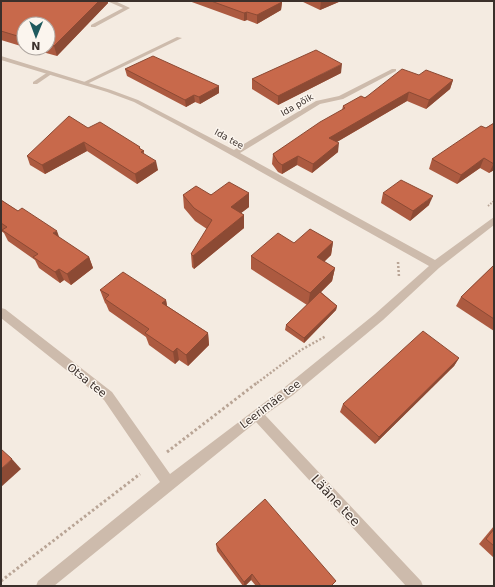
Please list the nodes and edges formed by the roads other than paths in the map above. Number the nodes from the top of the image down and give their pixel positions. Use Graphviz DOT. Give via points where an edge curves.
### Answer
graph roads {
  1 [pos="110,1"];
  2 [pos="93,26"];
  3 [pos="179,38"];
  4 [pos="1,58"];
  5 [pos="394,70"];
  6 [pos="50,73"];
  7 [pos="34,83"];
  8 [pos="85,83"];
  9 [pos="234,153"];
  10 [pos="493,221"];
  11 [pos="436,265"];
  12 [pos="1,312"];
  13 [pos="256,414"];
  14 [pos="169,483"];
  15 [pos="44,586"];
  16 [pos="416,586"];
  1 -- 2 [label="street" via="127,8"];
  3 -- 8 [label="street"];
  4 -- 6 [label="street, Ida tee"];
  5 -- 9 [label="street, Ida põik" via="341,98 318,102"];
  6 -- 7 [label="street"];
  6 -- 8 [label="street, Ida tee"];
  8 -- 9 [label="street, Ida tee" via="136,101"];
  9 -- 11 [label="street, Ida tee"];
  10 -- 11 [label="street, Leerimäe tee"];
  11 -- 13 [label="street, Leerimäe tee" via="379,317 289,391"];
  12 -- 14 [label="street, Otsa tee" via="108,396"];
  13 -- 14 [label="street, Leerimäe tee"];
  13 -- 16 [label="street, Lääne tee"];
  14 -- 15 [label="street, Leerimäe tee"];
}
